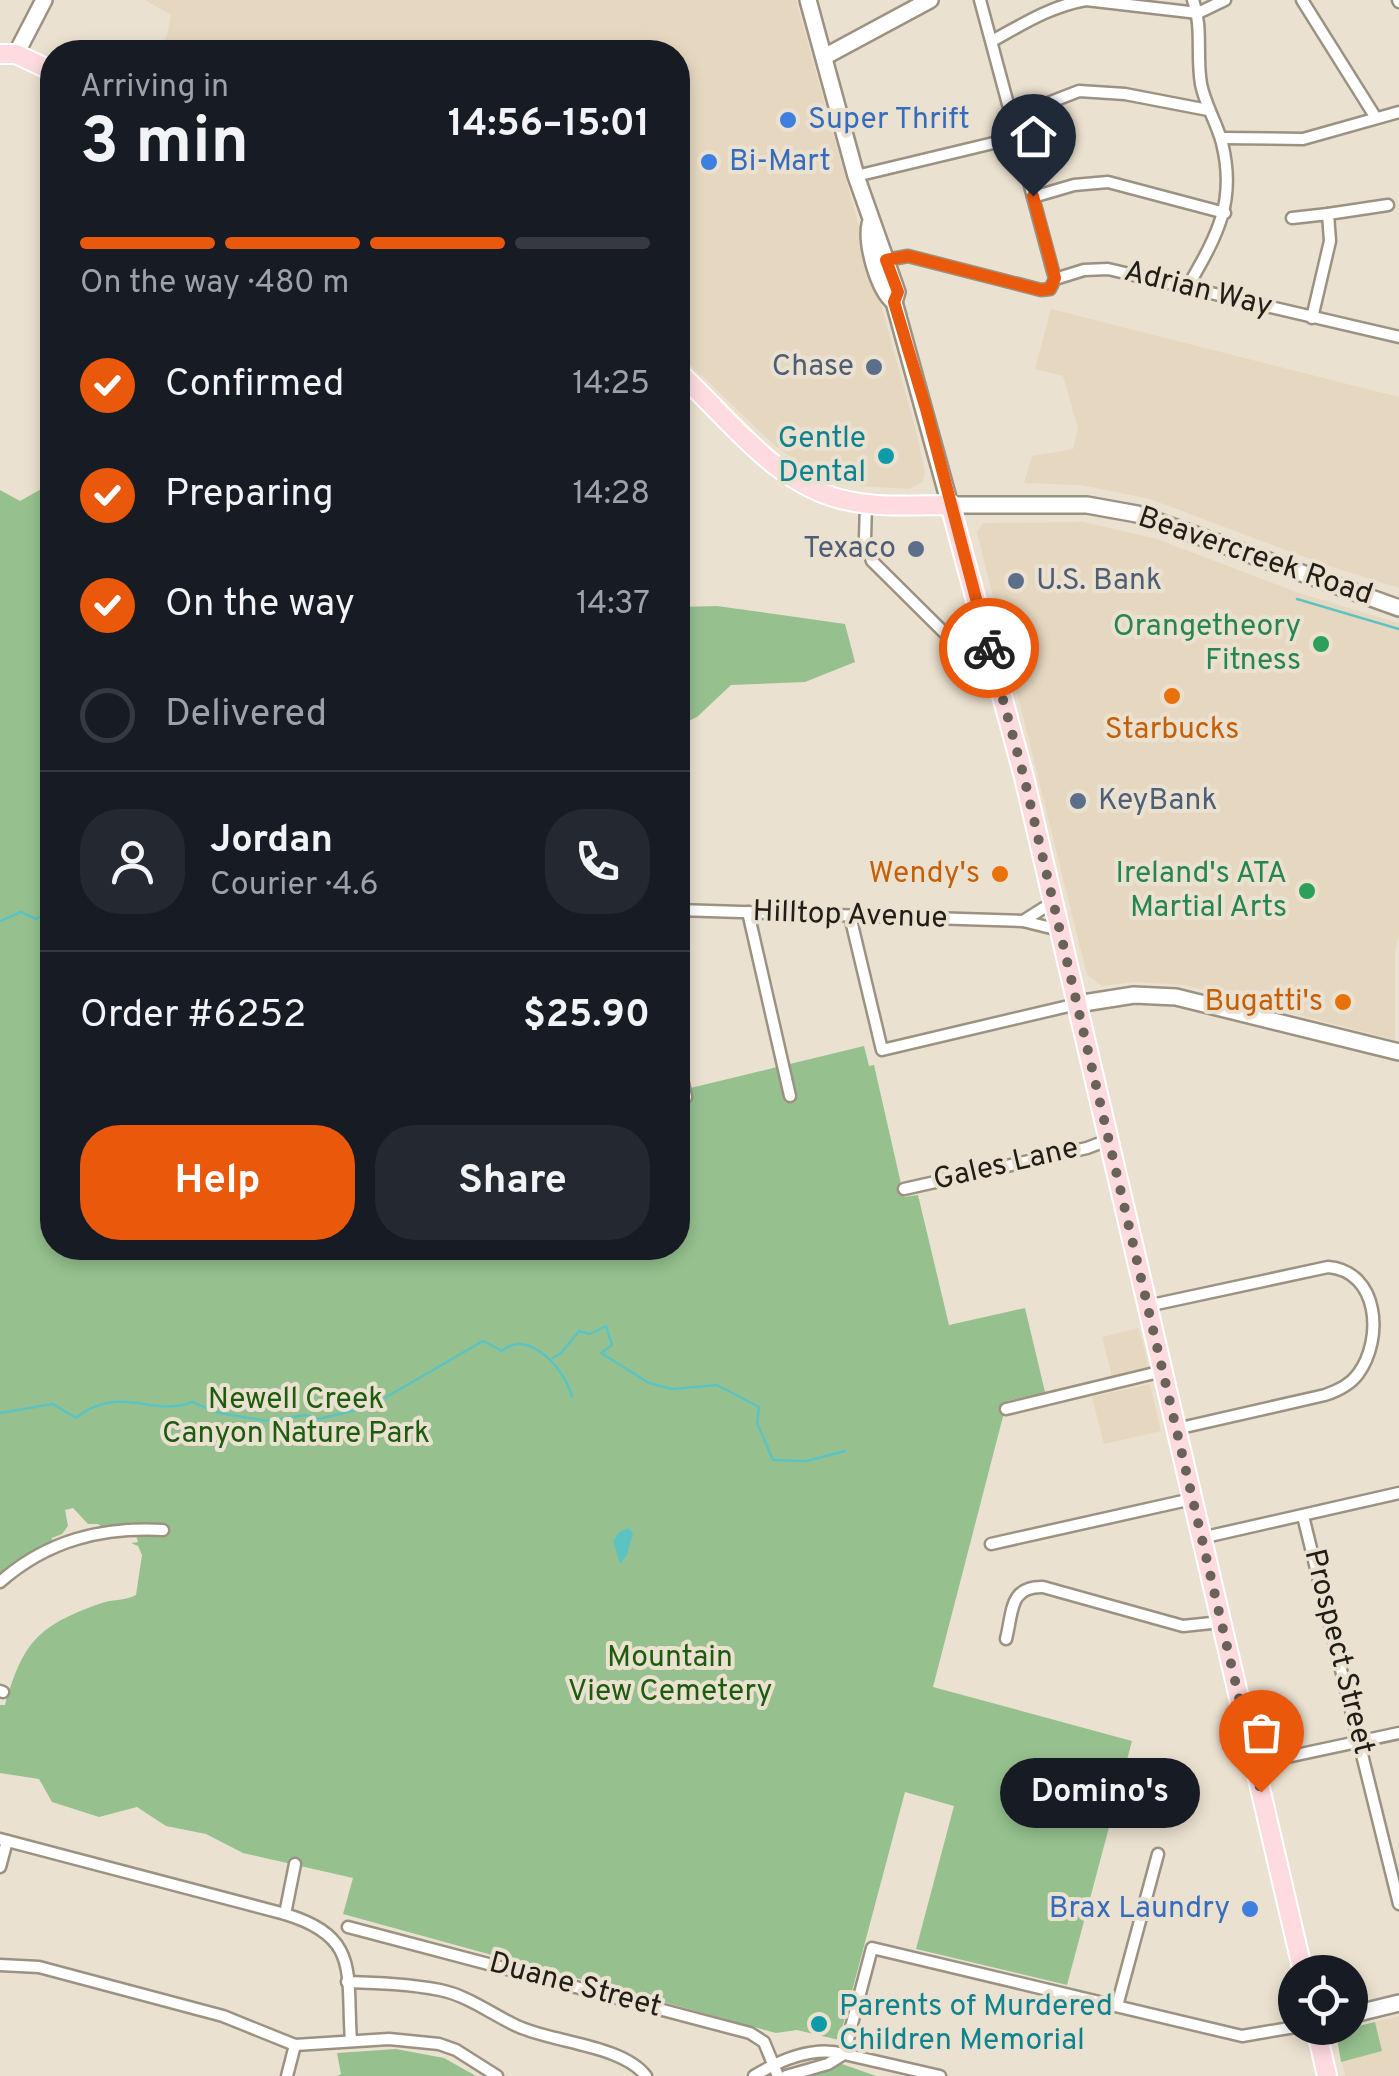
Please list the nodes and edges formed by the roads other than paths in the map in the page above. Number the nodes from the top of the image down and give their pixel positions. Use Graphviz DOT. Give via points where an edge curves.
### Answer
graph roads {
  1 [pos="44,0"];
  2 [pos="808,0"];
  3 [pos="930,0"];
  4 [pos="980,0"];
  5 [pos="1192,0"];
  6 [pos="1224,0"];
  7 [pos="1302,0"];
  8 [pos="1198,13"];
  9 [pos="0,38"];
  10 [pos="992,42"];
  11 [pos="8,54"];
  12 [pos="824,57"];
  13 [pos="40,66"];
  14 [pos="1208,110"];
  15 [pos="1399,112"];
  16 [pos="1012,117"];
  17 [pos="1376,118"];
  18 [pos="1221,138"];
  19 [pos="1006,140"];
  20 [pos="856,176"];
  21 [pos="1033,196"];
  22 [pos="1388,205"];
  23 [pos="1225,214"];
  24 [pos="1328,214"];
  25 [pos="1292,218"];
  26 [pos="870,224"];
  27 [pos="886,260"];
  28 [pos="1055,278"];
  29 [pos="1187,288"];
  30 [pos="894,302"];
  31 [pos="1312,318"];
  32 [pos="1399,337"];
  33 [pos="690,383"];
  34 [pos="866,504"];
  35 [pos="950,505"];
  36 [pos="1399,608"];
  37 [pos="999,687"];
  38 [pos="1052,902"];
  39 [pos="690,910"];
  40 [pos="748,912"];
  41 [pos="850,916"];
  42 [pos="1022,921"];
  43 [pos="1059,930"];
  44 [pos="1077,1004"];
  45 [pos="1399,1052"];
  46 [pos="790,1096"];
  47 [pos="1108,1140"];
  48 [pos="904,1189"];
  49 [pos="1147,1306"];
  50 [pos="1162,1371"];
  51 [pos="1006,1408"];
  52 [pos="1176,1429"];
  53 [pos="1399,1494"];
  54 [pos="1192,1498"];
  55 [pos="1304,1516"];
  56 [pos="164,1530"];
  57 [pos="1202,1538"];
  58 [pos="990,1544"];
  59 [pos="0,1582"];
  60 [pos="1221,1622"];
  61 [pos="1006,1639"];
  62 [pos="1399,1733"];
  63 [pos="1360,1742"];
  64 [pos="1254,1764"];
  65 [pos="3,1840"];
  66 [pos="1158,1854"];
  67 [pos="295,1864"];
  68 [pos="0,1867"];
  69 [pos="1399,1904"];
  70 [pos="284,1914"];
  71 [pos="348,1927"];
  72 [pos="1299,1955"];
  73 [pos="0,1965"];
  74 [pos="347,1982"];
  75 [pos="1399,2004"];
  76 [pos="1118,2006"];
  77 [pos="1368,2011"];
  78 [pos="1278,2031"];
  79 [pos="352,2041"];
  80 [pos="295,2044"];
  81 [pos="1320,2045"];
  82 [pos="844,2054"];
  83 [pos="774,2064"];
  84 [pos="286,2076"];
  85 [pos="497,2076"];
  86 [pos="646,2076"];
  87 [pos="754,2076"];
  88 [pos="778,2076"];
  89 [pos="786,2076"];
  90 [pos="940,2076"];
  91 [pos="1327,2076"];
  1 -- 11 [label="main road"];
  2 -- 12 [label="main road"];
  3 -- 12 [label="main road"];
  4 -- 10 [label="street"];
  5 -- 8 [label="street"];
  6 -- 8 [label="street"];
  7 -- 17 [label="street"];
  8 -- 10 [label="street" via="1086,0 1056,6"];
  8 -- 14 [label="street"];
  9 -- 11 [label="main road"];
  10 -- 16 [label="street"];
  11 -- 13 [label="main road"];
  12 -- 20 [label="main road"];
  14 -- 16 [label="street" via="1079,91"];
  14 -- 18 [label="street"];
  15 -- 17 [label="street"];
  16 -- 21 [label="street"];
  17 -- 18 [label="street" via="1304,139"];
  18 -- 23 [label="street"];
  19 -- 20 [label="street"];
  20 -- 26 [label="main road"];
  21 -- 23 [label="street" via="1108,182"];
  21 -- 28 [label="street"];
  22 -- 24 [label="street"];
  23 -- 29 [label="street"];
  24 -- 25 [label="street"];
  24 -- 31 [label="street" via="1330,242"];
  26 -- 27 [label="main road"];
  26 -- 30 [label="main road" via="884,294"];
  27 -- 28 [label="street, Adrian Way" via="908,256 1041,290 1050,289"];
  27 -- 30 [label="main road" via="898,292"];
  28 -- 29 [label="street, Adrian Way" via="1108,268"];
  29 -- 31 [label="street, Adrian Way"];
  30 -- 35 [label="main road"];
  31 -- 32 [label="street, Adrian Way"];
  33 -- 34 [label="main road, Beavercreek Road" via="784,472 816,491"];
  34 -- 35 [label="main road, Beavercreek Road"];
  34 -- 37 [label="street" via="872,562"];
  35 -- 36 [label="main road, Beavercreek Road" via="1119,510"];
  35 -- 37 [label="main road"];
  37 -- 38 [label="main road"];
  38 -- 42 [label="street"];
  38 -- 43 [label="main road"];
  39 -- 40 [label="street, Hilltop Avenue"];
  40 -- 41 [label="street, Hilltop Avenue"];
  40 -- 46 [label="street"];
  41 -- 42 [label="street, Hilltop Avenue"];
  41 -- 44 [label="street" via="882,1050"];
  42 -- 43 [label="street, Hilltop Avenue"];
  43 -- 44 [label="main road"];
  44 -- 45 [label="main road" via="1134,994 1176,997"];
  44 -- 47 [label="main road"];
  47 -- 48 [label="street, Gales Lane"];
  47 -- 49 [label="main road"];
  49 -- 50 [label="main road"];
  49 -- 52 [label="street" via="1328,1266 1354,1275 1370,1298 1373,1328 1366,1355 1343,1387"];
  50 -- 51 [label="street"];
  50 -- 52 [label="main road"];
  52 -- 54 [label="main road"];
  53 -- 55 [label="street"];
  54 -- 57 [label="main road"];
  54 -- 58 [label="street"];
  55 -- 57 [label="street"];
  55 -- 63 [label="street, Prospect Street"];
  56 -- 59 [label="street" via="133,1528 66,1540"];
  57 -- 60 [label="main road"];
  60 -- 61 [label="street" via="1184,1626 1030,1587 1016,1598"];
  60 -- 64 [label="main road"];
  62 -- 63 [label="street"];
  63 -- 64 [label="street"];
  63 -- 69 [label="street, Prospect Street"];
  64 -- 72 [label="main road"];
  65 -- 68 [label="street"];
  65 -- 70 [label="street"];
  66 -- 76 [label="street"];
  67 -- 70 [label="street"];
  70 -- 74 [label="street" via="330,1934 344,1957"];
  71 -- 83 [label="street, Duane Street" via="750,2034 764,2042"];
  73 -- 80 [label="street" via="39,1967 205,2011"];
  74 -- 79 [label="street"];
  74 -- 86 [label="street" via="443,1990 541,2035 630,2060"];
  75 -- 77 [label="main road"];
  76 -- 78 [label="street" via="1246,2037"];
  76 -- 82 [label="street" via="872,1948"];
  79 -- 80 [label="street"];
  79 -- 85 [label="street" via="439,2044"];
  80 -- 84 [label="street"];
  81 -- 91 [label="main road"];
  82 -- 83 [label="street" via="826,2049"];
  82 -- 89 [label="street"];
  82 -- 90 [label="street"];
  83 -- 87 [label="street"];
  83 -- 88 [label="street, Duane Street"];
}
